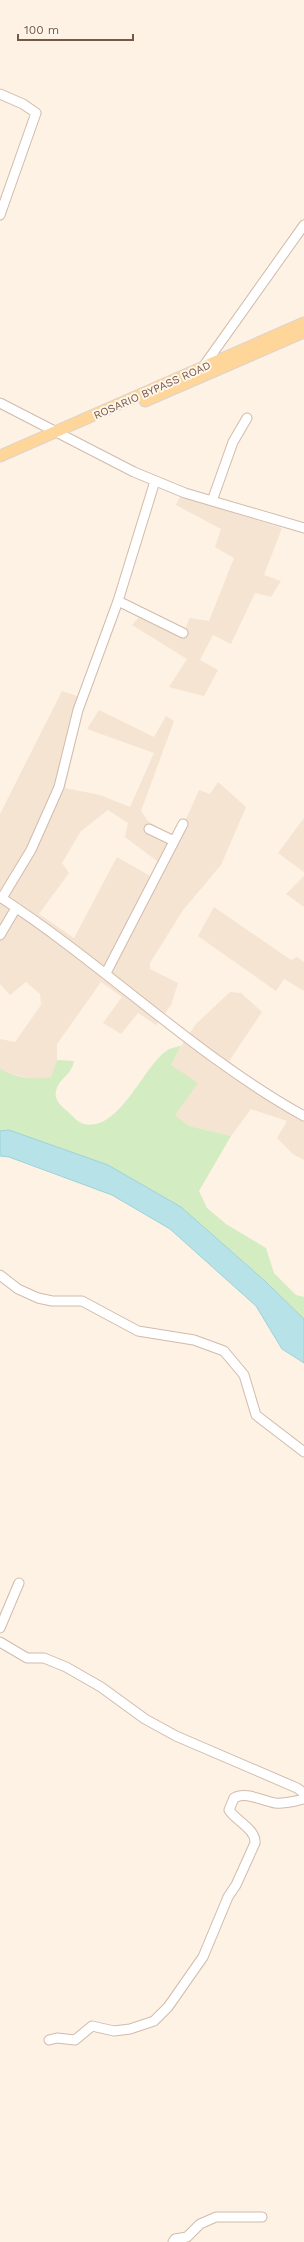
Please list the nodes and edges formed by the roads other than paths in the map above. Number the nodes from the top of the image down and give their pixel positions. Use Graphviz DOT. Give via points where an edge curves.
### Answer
graph roads {
  1 [pos="0,94"];
  2 [pos="0,215"];
  3 [pos="304,225"];
  4 [pos="304,323"];
  5 [pos="304,332"];
  6 [pos="203,367"];
  7 [pos="0,403"];
  8 [pos="247,418"];
  9 [pos="60,434"];
  10 [pos="0,456"];
  11 [pos="0,464"];
  12 [pos="155,480"];
  13 [pos="212,501"];
  14 [pos="304,528"];
  15 [pos="118,601"];
  16 [pos="184,633"];
  17 [pos="183,824"];
  18 [pos="149,829"];
  19 [pos="174,842"];
  20 [pos="1,898"];
  21 [pos="16,908"];
  22 [pos="0,935"];
  23 [pos="106,973"];
  24 [pos="304,1116"];
  25 [pos="0,1275"];
  26 [pos="304,1452"];
  27 [pos="19,1583"];
  28 [pos="0,1628"];
  29 [pos="0,1642"];
  30 [pos="304,1793"];
  31 [pos="304,1799"];
  32 [pos="49,2040"];
  33 [pos="262,2217"];
  34 [pos="173,2242"];
  1 -- 2 [label="street" via="36,113"];
  3 -- 6 [label="street"];
  4 -- 6 [label="main road, ROSARIO BYPASS ROAD"];
  5 -- 9 [label="main road, ROSARIO BYPASS ROAD"];
  6 -- 9 [label="main road, ROSARIO BYPASS ROAD"];
  7 -- 9 [label="street"];
  8 -- 13 [label="street" via="238,431"];
  9 -- 10 [label="main road, ROSARIO BYPASS ROAD"];
  9 -- 11 [label="main road, ROSARIO BYPASS ROAD"];
  9 -- 12 [label="street"];
  12 -- 13 [label="street"];
  12 -- 15 [label="street"];
  13 -- 14 [label="street"];
  15 -- 16 [label="street"];
  15 -- 20 [label="street" via="78,710 59,787 31,850"];
  17 -- 19 [label="street"];
  18 -- 19 [label="street"];
  19 -- 23 [label="street"];
  20 -- 21 [label="street"];
  21 -- 22 [label="street"];
  21 -- 23 [label="street"];
  23 -- 24 [label="street" via="168,1025 270,1096"];
  25 -- 26 [label="street" via="18,1289 38,1298 52,1301 82,1301 138,1331 194,1340 224,1351 244,1375 256,1415"];
  27 -- 28 [label="street"];
  29 -- 30 [label="street" via="26,1658 44,1658 66,1667 101,1687 145,1719 176,1736"];
  31 -- 32 [label="street" via="290,1803 244,1795 234,1798 229,1810 252,1833 255,1843 236,1885 228,1896 203,1957 160,2015 149,2023 130,2029 114,2031 92,2026 75,2040"];
  33 -- 34 [label="street" via="216,2217 200,2224 187,2237 175,2239"];
}
